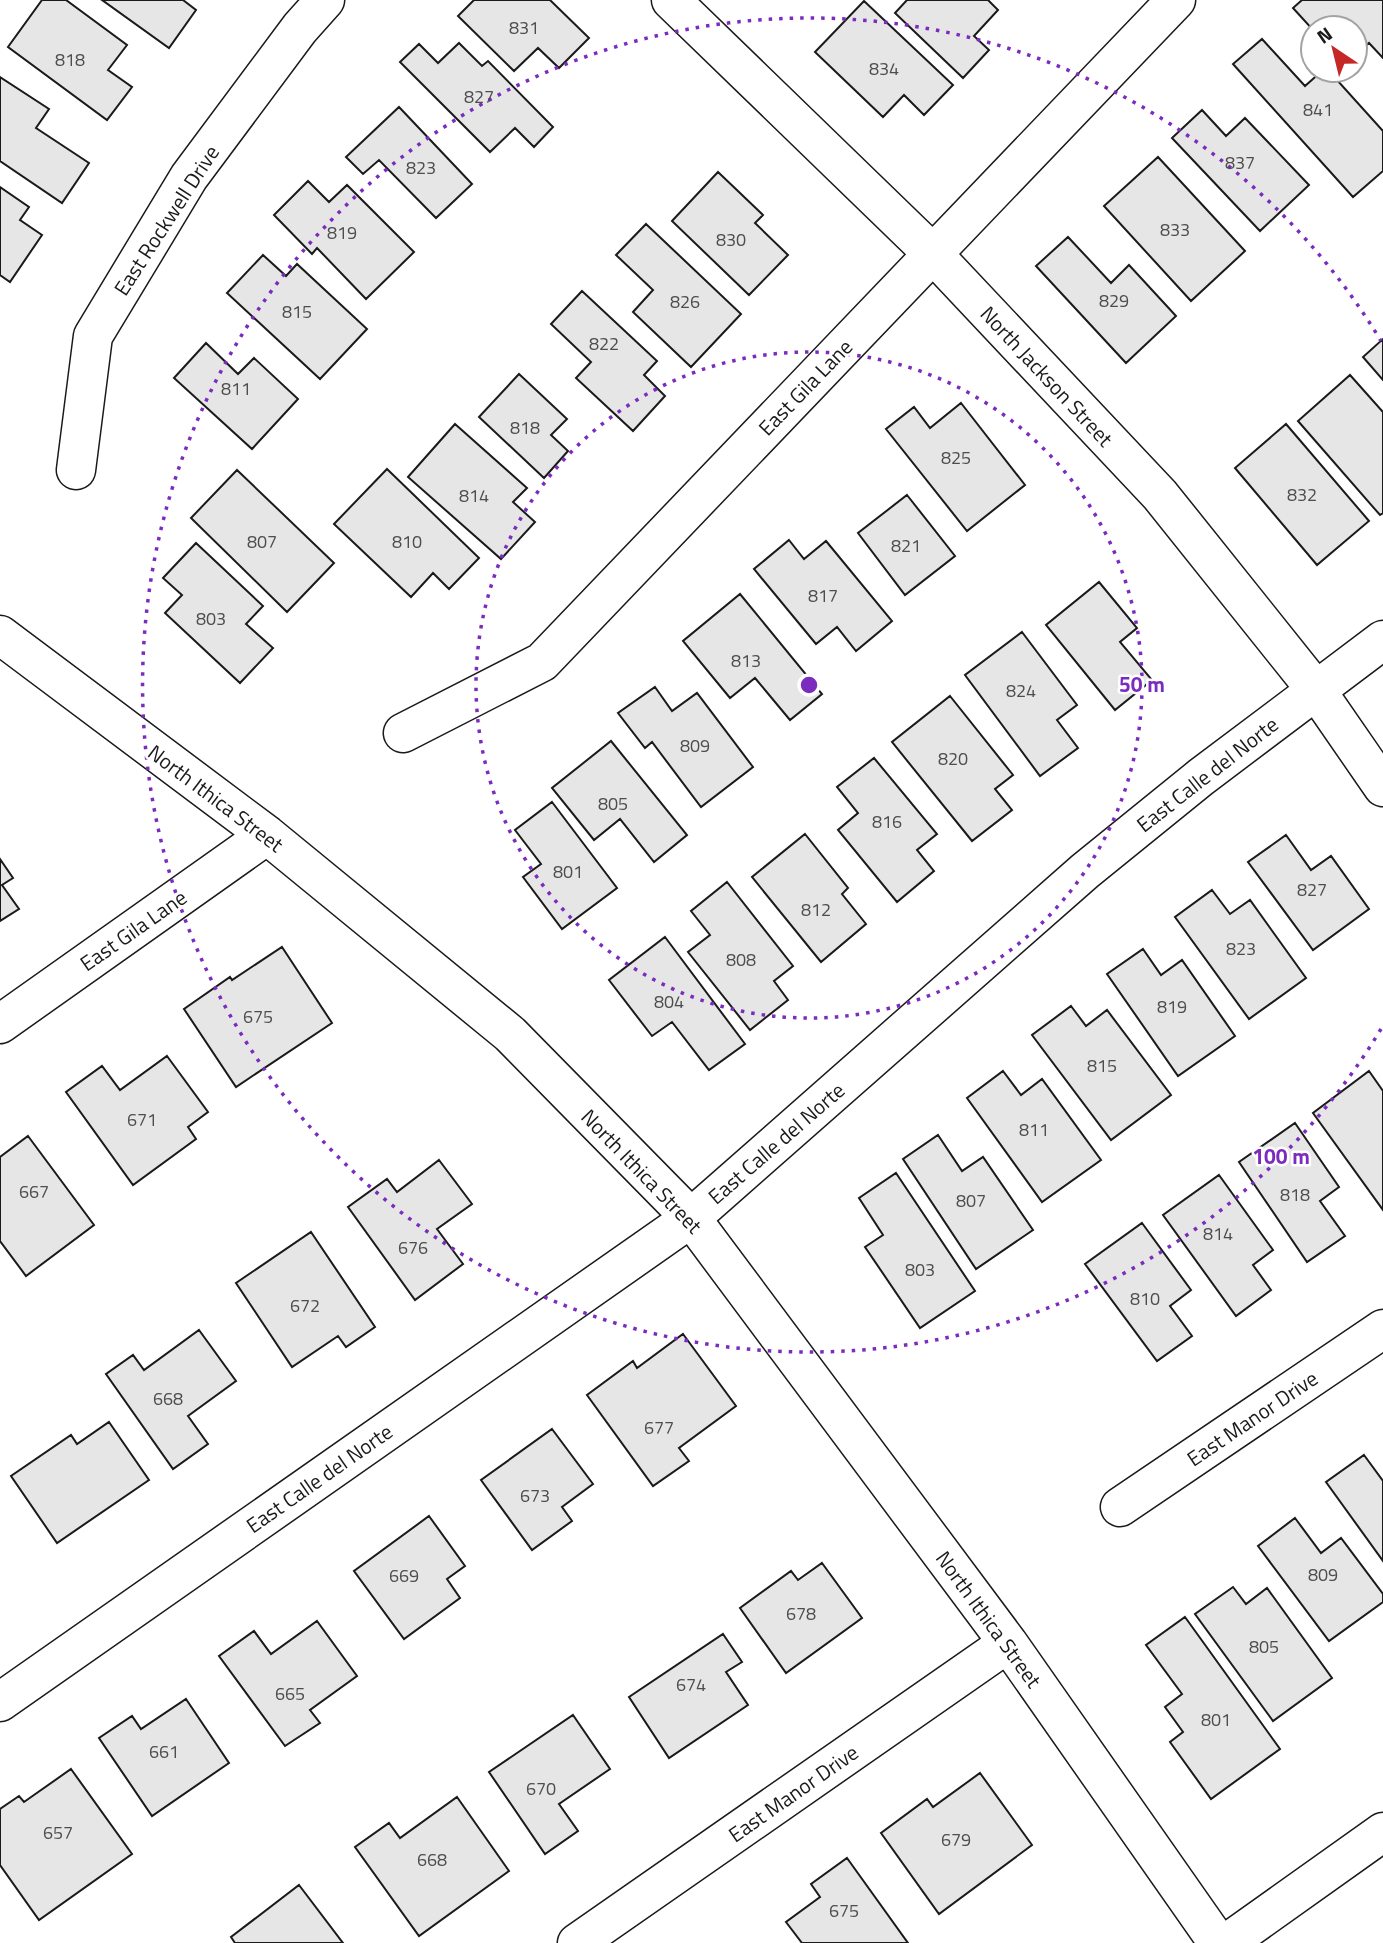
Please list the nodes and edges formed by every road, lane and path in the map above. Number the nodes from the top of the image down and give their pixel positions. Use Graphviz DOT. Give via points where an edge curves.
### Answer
graph roads {
  1 [pos="325,0"];
  2 [pos="671,0"];
  3 [pos="1176,0"];
  4 [pos="932,253"];
  5 [pos="76,470"];
  6 [pos="0,635"];
  7 [pos="1383,640"];
  8 [pos="1316,690"];
  9 [pos="403,733"];
  10 [pos="1383,788"];
  11 [pos="267,835"];
  12 [pos="0,1024"];
  13 [pos="691,1218"];
  14 [pos="1383,1329"];
  15 [pos="1120,1507"];
  16 [pos="1008,1643"];
  17 [pos="0,1702"];
  18 [pos="1383,1832"];
  19 [pos="577,1943"];
  20 [pos="1218,1943"];
  21 [pos="1227,1943"];
  1 -- 5 [label="street, East Rockwell Drive" via="189,177 93,336"];
  2 -- 4 [label="street, North Jackson Street"];
  3 -- 4 [label="street, East Gila Lane"];
  4 -- 8 [label="street, North Jackson Street" via="1160,495"];
  4 -- 9 [label="street, East Gila Lane" via="542,662"];
  6 -- 11 [label="street, North Ithica Street"];
  7 -- 8 [label="street, East Calle del Norte"];
  8 -- 10 [label="street, North Jackson Street"];
  8 -- 13 [label="street, East Calle del Norte" via="1085,871"];
  11 -- 12 [label="street, East Gila Lane"];
  11 -- 13 [label="street, North Ithica Street" via="510,1034"];
  13 -- 16 [label="street, North Ithica Street"];
  13 -- 17 [label="street, East Calle del Norte"];
  14 -- 15 [label="street, East Manor Drive"];
  16 -- 19 [label="street, East Manor Drive"];
  16 -- 20 [label="street, North Ithica Street"];
  18 -- 21 [label="street"];
}
